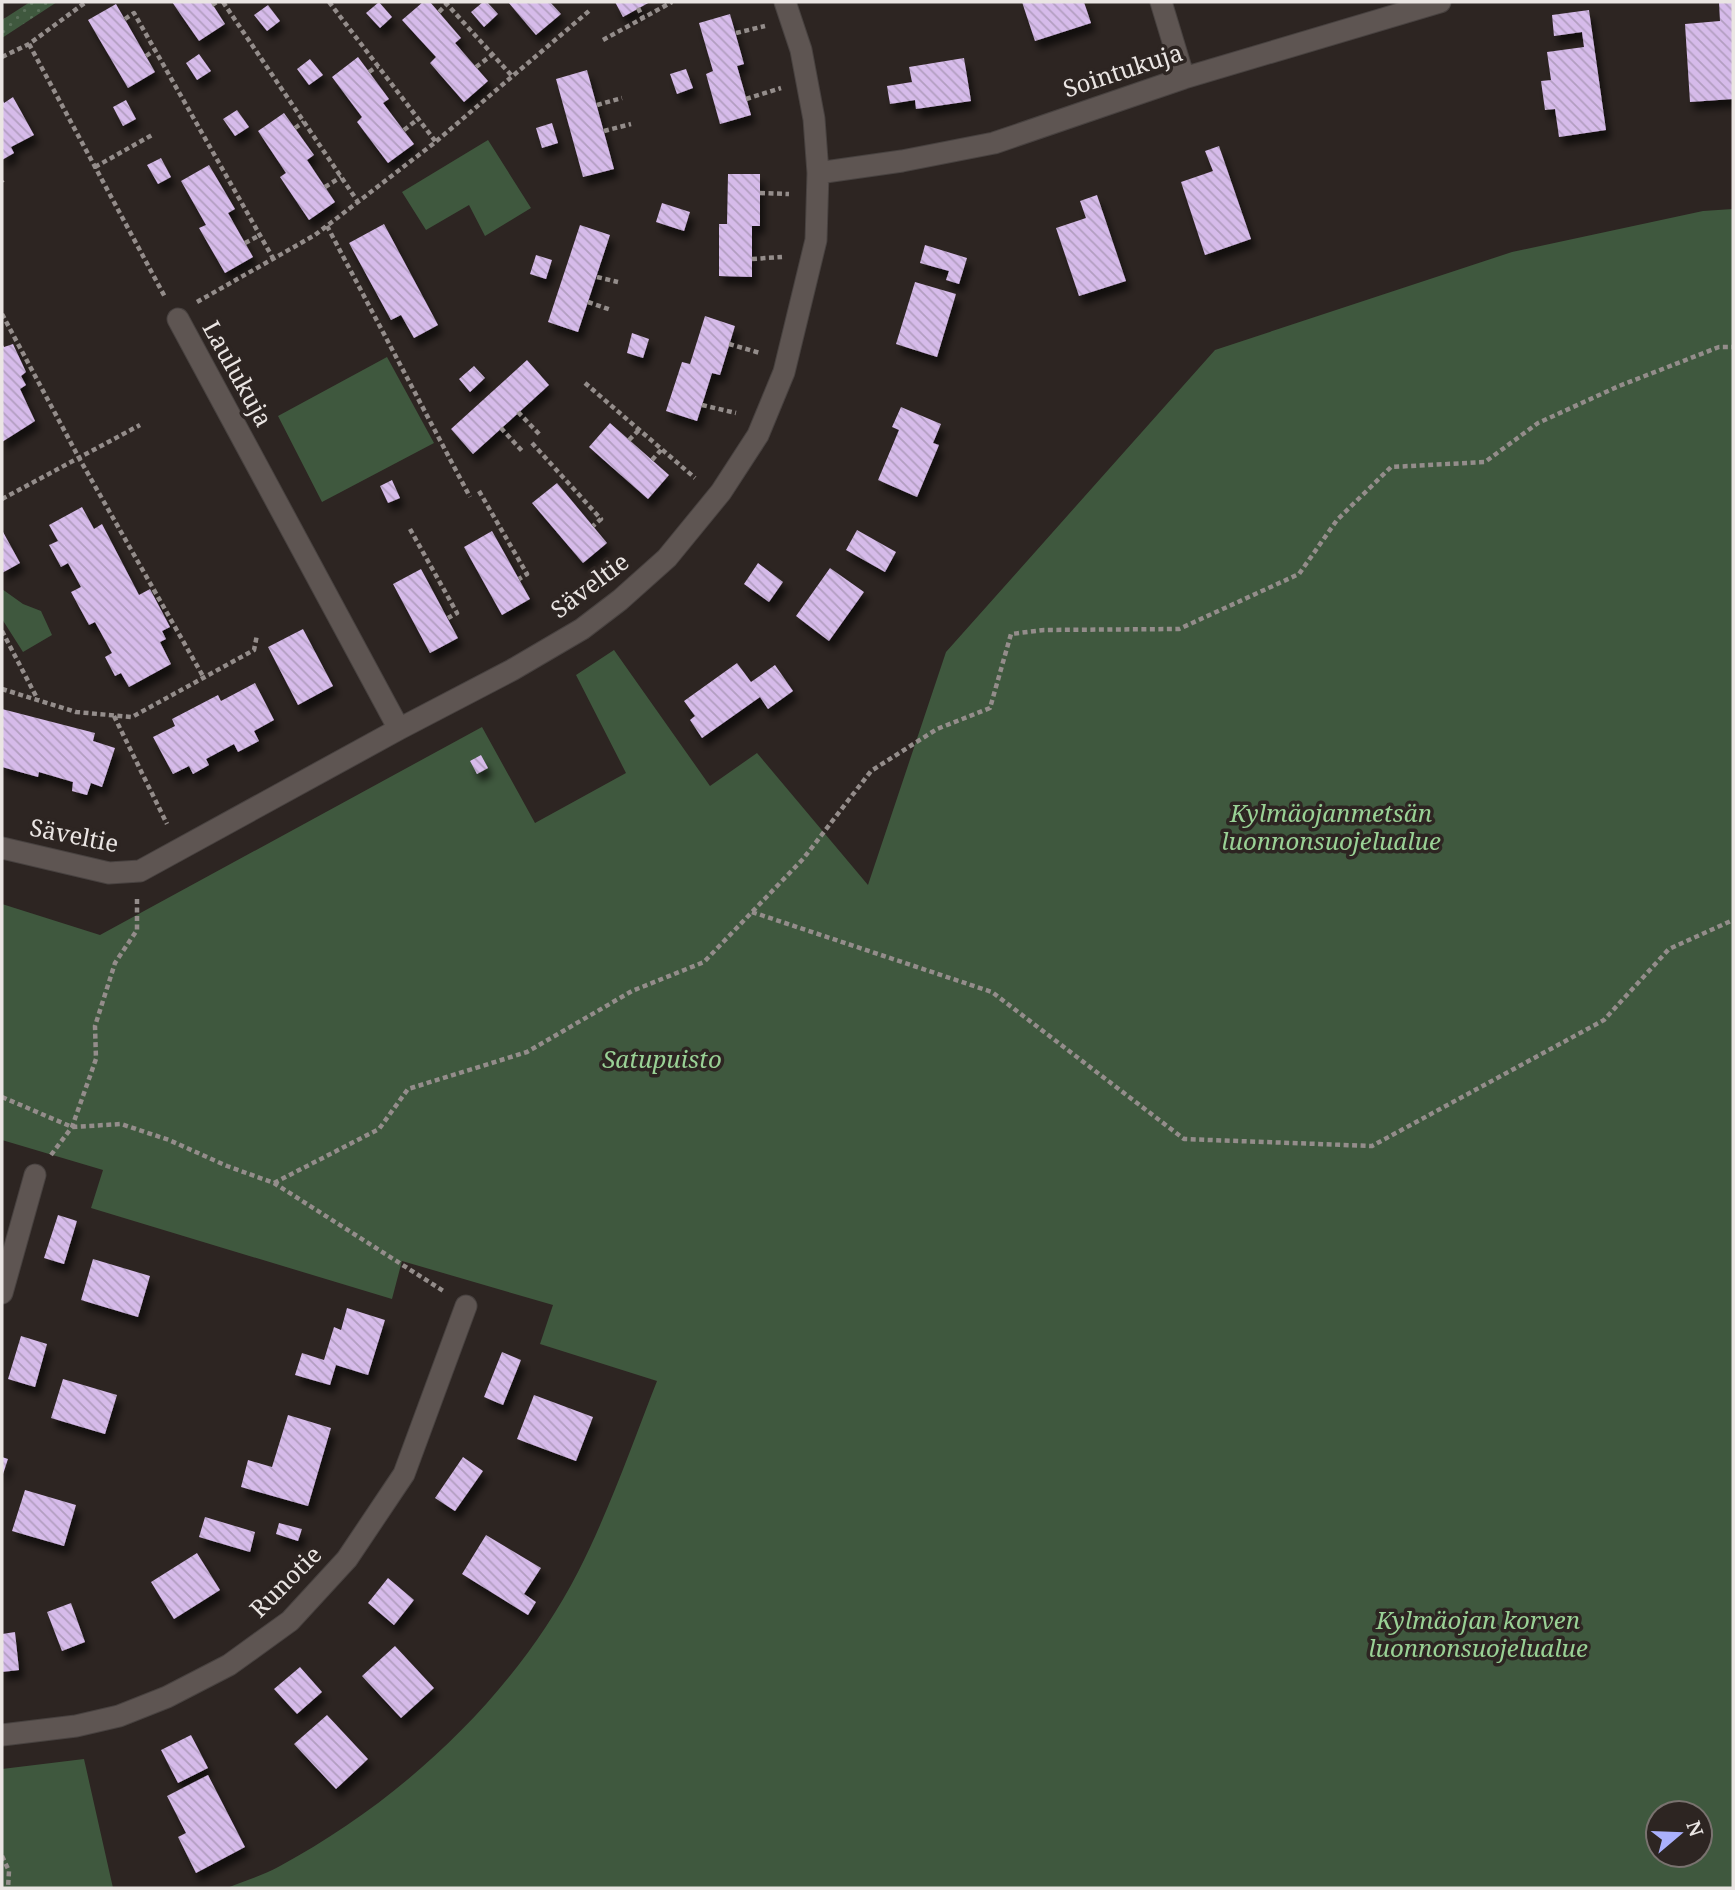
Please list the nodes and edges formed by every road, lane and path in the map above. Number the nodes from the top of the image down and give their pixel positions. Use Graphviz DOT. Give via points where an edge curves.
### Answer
graph roads {
  1 [pos="86,2"];
  2 [pos="223,2"];
  3 [pos="329,2"];
  4 [pos="672,2"];
  5 [pos="785,2"];
  6 [pos="1161,2"];
  7 [pos="1440,2"];
  8 [pos="446,3"];
  9 [pos="638,8"];
  10 [pos="439,12"];
  11 [pos="589,12"];
  12 [pos="643,18"];
  13 [pos="125,19"];
  14 [pos="765,26"];
  15 [pos="736,33"];
  16 [pos="604,40"];
  17 [pos="29,44"];
  18 [pos="155,50"];
  19 [pos="492,55"];
  20 [pos="146,56"];
  21 [pos="2,57"];
  22 [pos="378,66"];
  23 [pos="476,67"];
  24 [pos="369,72"];
  25 [pos="512,76"];
  26 [pos="1184,78"];
  27 [pos="780,88"];
  28 [pos="622,98"];
  29 [pos="746,100"];
  30 [pos="597,105"];
  31 [pos="418,119"];
  32 [pos="304,122"];
  33 [pos="631,124"];
  34 [pos="295,128"];
  35 [pos="404,130"];
  36 [pos="604,131"];
  37 [pos="152,135"];
  38 [pos="436,142"];
  39 [pos="95,167"];
  40 [pos="818,173"];
  41 [pos="228,177"];
  42 [pos="341,177"];
  43 [pos="219,182"];
  44 [pos="325,187"];
  45 [pos="760,193"];
  46 [pos="789,194"];
  47 [pos="358,202"];
  48 [pos="327,226"];
  49 [pos="260,235"];
  50 [pos="245,243"];
  51 [pos="782,257"];
  52 [pos="752,259"];
  53 [pos="274,260"];
  54 [pos="597,277"];
  55 [pos="618,282"];
  56 [pos="364,296"];
  57 [pos="357,300"];
  58 [pos="588,302"];
  59 [pos="611,310"];
  60 [pos="2,314"];
  61 [pos="176,317"];
  62 [pos="729,344"];
  63 [pos="1733,347"];
  64 [pos="760,353"];
  65 [pos="585,383"];
  66 [pos="702,405"];
  67 [pos="518,412"];
  68 [pos="736,413"];
  69 [pos="140,425"];
  70 [pos="501,428"];
  71 [pos="639,430"];
  72 [pos="540,435"];
  73 [pos="629,440"];
  74 [pos="532,443"];
  75 [pos="662,449"];
  76 [pos="523,452"];
  77 [pos="79,458"];
  78 [pos="652,460"];
  79 [pos="695,478"];
  80 [pos="479,491"];
  81 [pos="580,496"];
  82 [pos="470,498"];
  83 [pos="2,499"];
  84 [pos="572,502"];
  85 [pos="593,526"];
  86 [pos="410,529"];
  87 [pos="513,549"];
  88 [pos="504,552"];
  89 [pos="519,579"];
  90 [pos="441,584"];
  91 [pos="432,589"];
  92 [pos="448,618"];
  93 [pos="2,631"];
  94 [pos="257,635"];
  95 [pos="204,678"];
  96 [pos="2,689"];
  97 [pos="38,700"];
  98 [pos="114,716"];
  99 [pos="399,729"];
  100 [pos="2,848"];
  101 [pos="179,849"];
  102 [pos="137,898"];
  103 [pos="752,912"];
  104 [pos="1733,920"];
  105 [pos="2,1097"];
  106 [pos="72,1127"];
  107 [pos="35,1175"];
  108 [pos="275,1183"];
  109 [pos="2,1293"];
  110 [pos="466,1306"];
  111 [pos="2,1735"];
  112 [pos="2,1856"];
  113 [pos="8,1888"];
  1 -- 17 [label="path"];
  2 -- 32 [label="path"];
  3 -- 22 [label="path"];
  4 -- 12 [label="path"];
  5 -- 40 [label="street, Säveltie" via="801,50"];
  6 -- 26 [label="street"];
  7 -- 26 [label="street, Sointukuja"];
  8 -- 10 [label="path"];
  8 -- 19 [label="path"];
  9 -- 12 [label="path"];
  11 -- 25 [label="path"];
  12 -- 16 [label="path"];
  13 -- 18 [label="path" via="134,13"];
  14 -- 15 [label="path"];
  17 -- 21 [label="path"];
  17 -- 39 [label="path, Laulukuja"];
  18 -- 20 [label="path"];
  18 -- 41 [label="path"];
  19 -- 23 [label="path"];
  19 -- 25 [label="path"];
  22 -- 24 [label="path"];
  22 -- 31 [label="path"];
  25 -- 38 [label="path"];
  26 -- 40 [label="street, Sointukuja" via="994,143"];
  27 -- 29 [label="path"];
  28 -- 30 [label="path"];
  31 -- 35 [label="path"];
  31 -- 38 [label="path"];
  32 -- 34 [label="path"];
  32 -- 42 [label="path"];
  33 -- 36 [label="path"];
  37 -- 39 [label="path"];
  38 -- 47 [label="path"];
  39 -- 61 [label="path, Laulukuja"];
  40 -- 99 [label="street, Säveltie" via="816,240 784,372 758,435 721,492 667,558 582,629"];
  41 -- 43 [label="path"];
  41 -- 49 [label="path"];
  42 -- 44 [label="path"];
  42 -- 47 [label="path"];
  45 -- 46 [label="path"];
  47 -- 48 [label="path"];
  48 -- 53 [label="path"];
  48 -- 56 [label="path"];
  49 -- 50 [label="path"];
  49 -- 53 [label="path"];
  51 -- 52 [label="path"];
  53 -- 61 [label="path"];
  54 -- 55 [label="path"];
  56 -- 57 [label="path"];
  56 -- 82 [label="path"];
  58 -- 59 [label="path"];
  60 -- 77 [label="path"];
  61 -- 99 [label="street, Laulukuja"];
  62 -- 64 [label="path"];
  63 -- 103 [label="path" via="1719,347 1538,423 1485,462 1391,467 1337,520 1299,574 1180,629 1011,634 990,708 937,729 871,771 803,859"];
  65 -- 71 [label="path"];
  66 -- 68 [label="path"];
  67 -- 72 [label="path"];
  69 -- 77 [label="path"];
  70 -- 76 [label="path"];
  71 -- 73 [label="path"];
  71 -- 75 [label="path"];
  74 -- 81 [label="path"];
  75 -- 78 [label="path"];
  75 -- 79 [label="path"];
  77 -- 83 [label="path"];
  77 -- 95 [label="path"];
  80 -- 87 [label="path"];
  81 -- 84 [label="path"];
  81 -- 85 [label="path" via="601,519"];
  86 -- 90 [label="path"];
  87 -- 88 [label="path"];
  87 -- 89 [label="path" via="527,574"];
  90 -- 91 [label="path"];
  90 -- 92 [label="path" via="457,612"];
  93 -- 97 [label="path"];
  94 -- 95 [label="path" via="254,650"];
  95 -- 98 [label="path" via="132,717"];
  96 -- 97 [label="path"];
  97 -- 98 [label="path" via="75,712"];
  98 -- 101 [label="path"];
  99 -- 101 [label="street, Säveltie"];
  100 -- 101 [label="street, Säveltie" via="109,873 140,871"];
  102 -- 106 [label="path" via="137,930 115,963 94,1026 96,1059"];
  103 -- 104 [label="path" via="992,992 1184,1139 1372,1146 1604,1020 1669,949"];
  103 -- 108 [label="path" via="704,962 632,991 527,1052 408,1088 379,1129"];
  105 -- 106 [label="path"];
  106 -- 107 [label="path"];
  106 -- 108 [label="path" via="121,1124"];
  107 -- 109 [label="street"];
  108 -- 110 [label="path"];
  110 -- 111 [label="street, Runotie" via="404,1474 347,1559 290,1621 229,1665 167,1697 119,1716 76,1726"];
  112 -- 113 [label="path" via="9,1871"];
}
